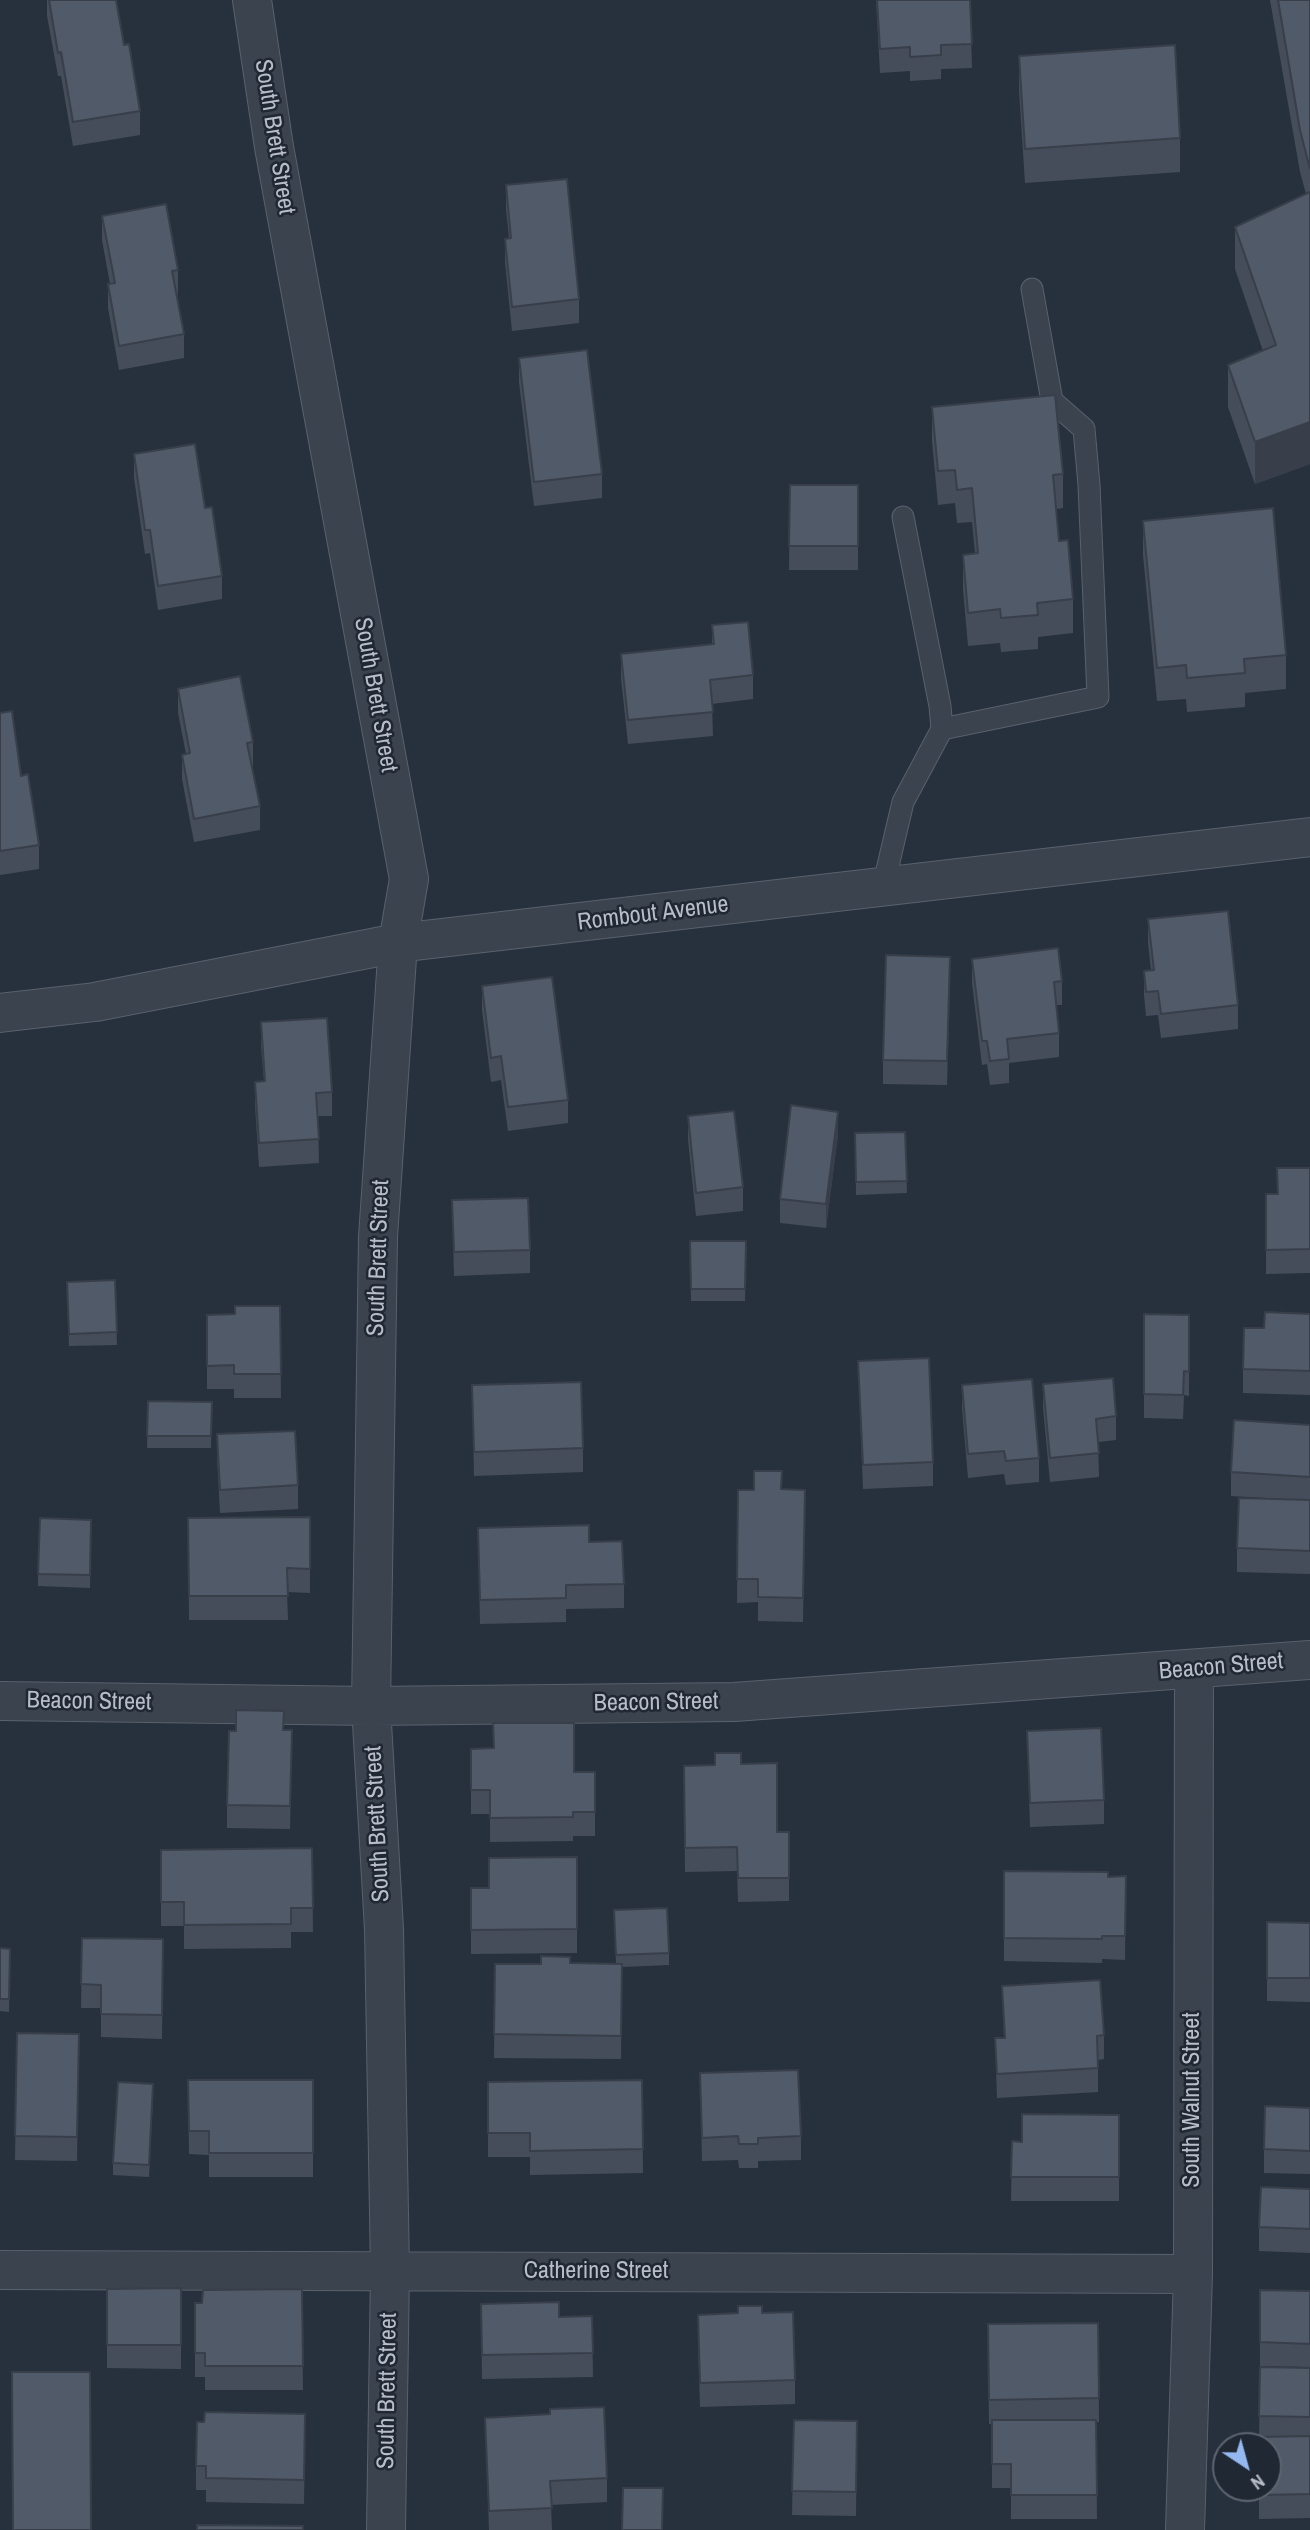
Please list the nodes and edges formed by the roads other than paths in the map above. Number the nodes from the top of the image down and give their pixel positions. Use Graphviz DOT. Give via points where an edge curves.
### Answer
graph roads {
  1 [pos="252,0"];
  2 [pos="1032,289"];
  3 [pos="903,517"];
  4 [pos="942,729"];
  5 [pos="1310,837"];
  6 [pos="883,887"];
  7 [pos="398,943"];
  8 [pos="0,1013"];
  9 [pos="1310,1660"];
  10 [pos="1194,1670"];
  11 [pos="0,1701"];
  12 [pos="372,1706"];
  13 [pos="0,2270"];
  14 [pos="390,2271"];
  15 [pos="1193,2274"];
  16 [pos="386,2530"];
  17 [pos="1185,2530"];
  1 -- 7 [label="street, South Brett Street" via="274,147 409,879"];
  2 -- 4 [label="lane" via="1052,401 1084,429 1098,697"];
  3 -- 4 [label="lane"];
  4 -- 6 [label="lane" via="903,802"];
  5 -- 6 [label="street, Rombout Avenue"];
  6 -- 7 [label="street, Rombout Avenue"];
  7 -- 8 [label="street, Rombout Avenue" via="95,1002"];
  7 -- 12 [label="street, South Brett Street" via="378,1237"];
  9 -- 10 [label="street, Beacon Street"];
  10 -- 12 [label="street, Beacon Street" via="734,1702"];
  10 -- 15 [label="street, South Walnut Street"];
  11 -- 12 [label="street, Beacon Street"];
  12 -- 14 [label="street, South Brett Street" via="384,1928"];
  13 -- 14 [label="street, Catherine Street"];
  14 -- 15 [label="street, Catherine Street"];
  14 -- 16 [label="street, South Brett Street"];
  15 -- 17 [label="street, South Walnut Street"];
}
